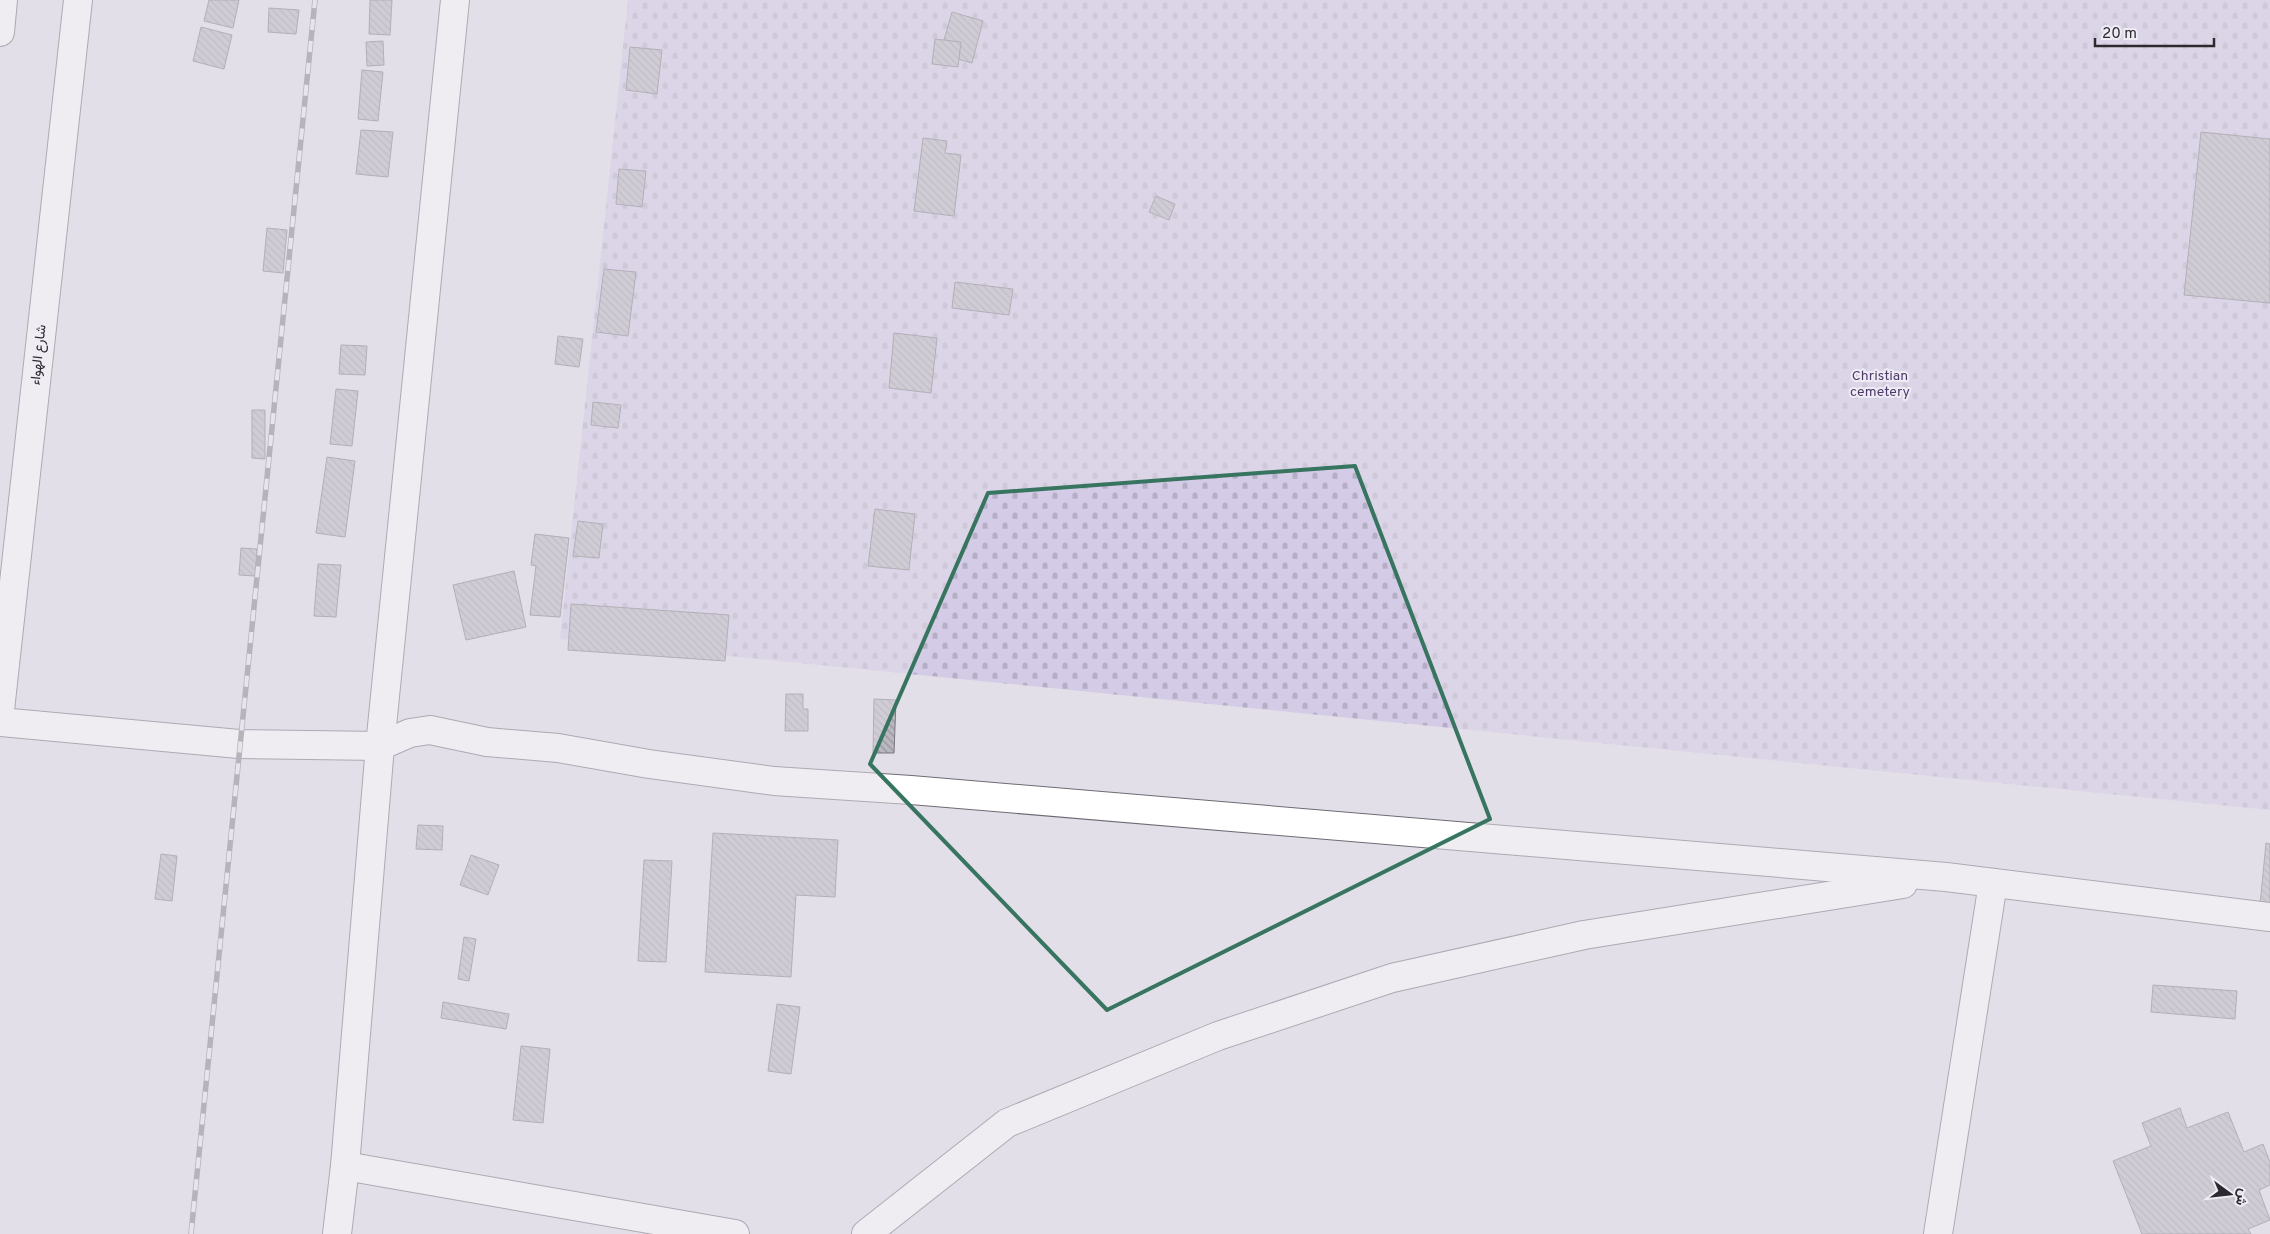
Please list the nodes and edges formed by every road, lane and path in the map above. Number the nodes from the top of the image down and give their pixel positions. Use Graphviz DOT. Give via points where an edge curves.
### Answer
graph roads {
  1 [pos="3,0"];
  2 [pos="78,0"];
  3 [pos="455,0"];
  4 [pos="0,32"];
  5 [pos="0,710"];
  6 [pos="0,722"];
  7 [pos="380,746"];
  8 [pos="1946,878"];
  9 [pos="1993,883"];
  10 [pos="2270,917"];
  11 [pos="345,1166"];
  12 [pos="337,1234"];
  13 [pos="735,1234"];
  14 [pos="866,1234"];
  15 [pos="1938,1234"];
  1 -- 4 [label="main road"];
  2 -- 5 [label="main road, شارع الهواء"];
  3 -- 7 [label="main road"];
  6 -- 7 [label="main road" via="204,742"];
  7 -- 8 [label="main road" via="410,733 430,730 487,742 558,748 774,781"];
  7 -- 11 [label="main road"];
  8 -- 9 [label="main road"];
  8 -- 14 [label="main road" via="1584,935 1374,984 1218,1036 1007,1123"];
  9 -- 10 [label="main road"];
  9 -- 15 [label="main road"];
  11 -- 12 [label="main road"];
  11 -- 13 [label="main road"];
}
